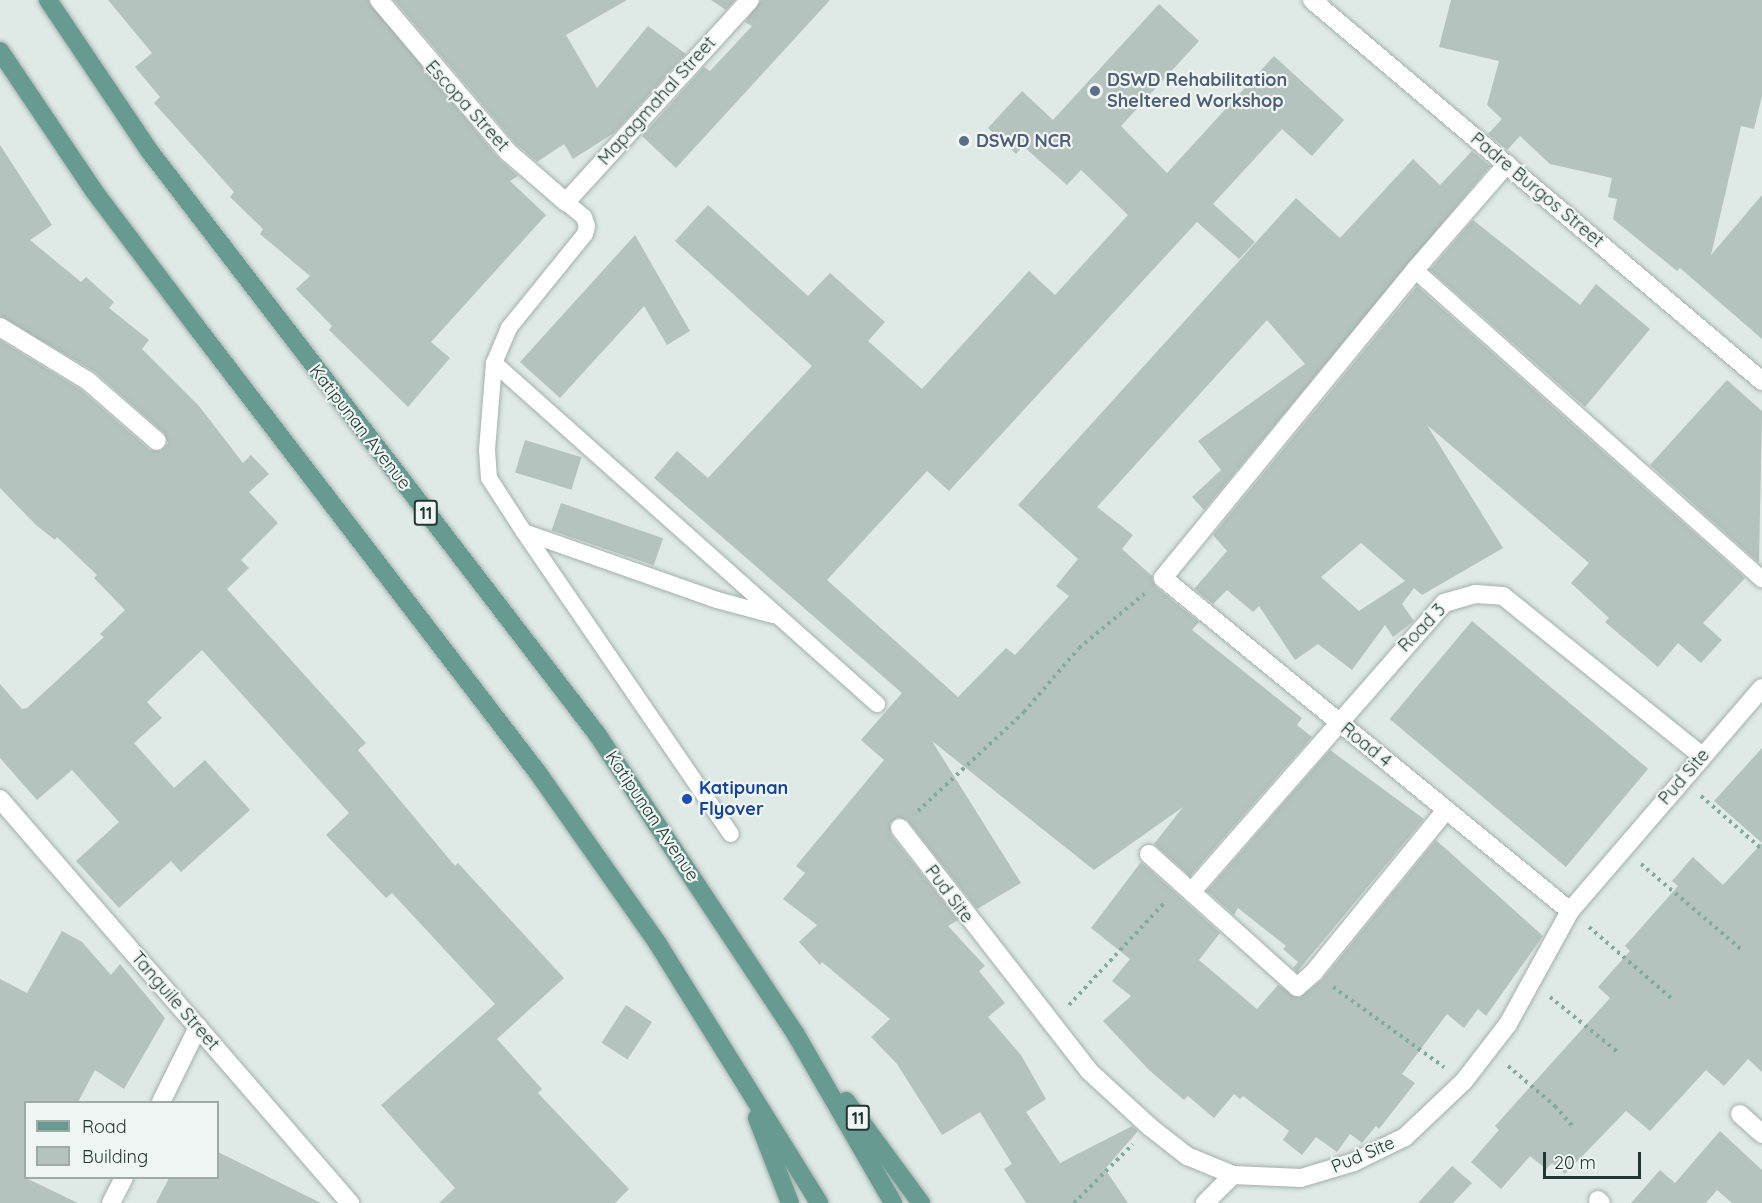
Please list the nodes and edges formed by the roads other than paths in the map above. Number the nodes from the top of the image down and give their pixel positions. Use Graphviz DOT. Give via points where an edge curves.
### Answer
graph roads {
  1 [pos="48,0"];
  2 [pos="379,0"];
  3 [pos="750,0"];
  4 [pos="1312,0"];
  5 [pos="0,51"];
  6 [pos="1507,164"];
  7 [pos="566,202"];
  8 [pos="1415,270"];
  9 [pos="0,327"];
  10 [pos="494,363"];
  11 [pos="1762,381"];
  12 [pos="157,441"];
  13 [pos="524,532"];
  14 [pos="1762,579"];
  15 [pos="772,615"];
  16 [pos="1762,688"];
  17 [pos="877,704"];
  18 [pos="1337,721"];
  19 [pos="1702,756"];
  20 [pos="0,799"];
  21 [pos="1446,810"];
  22 [pos="900,828"];
  23 [pos="731,834"];
  24 [pos="1149,854"];
  25 [pos="1193,890"];
  26 [pos="1570,911"];
  27 [pos="198,1027"];
  28 [pos="795,1033"];
  29 [pos="742,1077"];
  30 [pos="161,1101"];
  31 [pos="1740,1114"];
  32 [pos="1762,1134"];
  33 [pos="1233,1175"];
  34 [pos="123,1179"];
  35 [pos="111,1203"];
  36 [pos="350,1203"];
  37 [pos="790,1203"];
  38 [pos="819,1203"];
  39 [pos="893,1203"];
  40 [pos="921,1203"];
  41 [pos="1205,1203"];
  1 -- 28 [label="main road, Katipunan Avenue / 11" via="157,162 597,734"];
  2 -- 7 [label="street, Escopa Street" via="508,152"];
  3 -- 7 [label="street, Mapagmahal Street"];
  4 -- 6 [label="street, Padre Burgos Street"];
  5 -- 29 [label="main road" via="144,258 538,773 658,944"];
  6 -- 8 [label="street"];
  6 -- 11 [label="street, Padre Burgos Street"];
  7 -- 10 [label="lane" via="584,217 585,234 509,328"];
  8 -- 14 [label="lane"];
  8 -- 18 [label="street, Road 4" via="1163,578"];
  9 -- 12 [label="street" via="88,381"];
  10 -- 13 [label="lane" via="486,466 489,478"];
  10 -- 15 [label="lane"];
  13 -- 15 [label="lane" via="717,600"];
  13 -- 23 [label="lane"];
  15 -- 17 [label="lane"];
  16 -- 19 [label="street, Pud Site"];
  18 -- 19 [label="street, Road 3" via="1444,603 1476,594 1503,596"];
  18 -- 21 [label="street, Road 4"];
  18 -- 25 [label="street, Road 3"];
  19 -- 26 [label="street, Pud Site"];
  20 -- 27 [label="street, Tanguile Street"];
  21 -- 25 [label="street" via="1298,987"];
  21 -- 26 [label="street, Road 4"];
  22 -- 33 [label="street, Pud Site" via="1089,1071 1187,1156"];
  24 -- 25 [label="street"];
  26 -- 33 [label="street, Pud Site" via="1489,1050 1464,1081 1405,1137 1354,1162 1301,1178"];
  27 -- 30 [label="street"];
  27 -- 36 [label="street, Tanguile Street"];
  28 -- 39 [label="main road, Katipunan Avenue / 11"];
  28 -- 40 [label="main road, Katipunan Avenue / 11"];
  29 -- 37 [label="main road"];
  29 -- 38 [label="main road"];
  31 -- 32 [label="street"];
  33 -- 41 [label="street"];
  34 -- 35 [label="street"];
}
